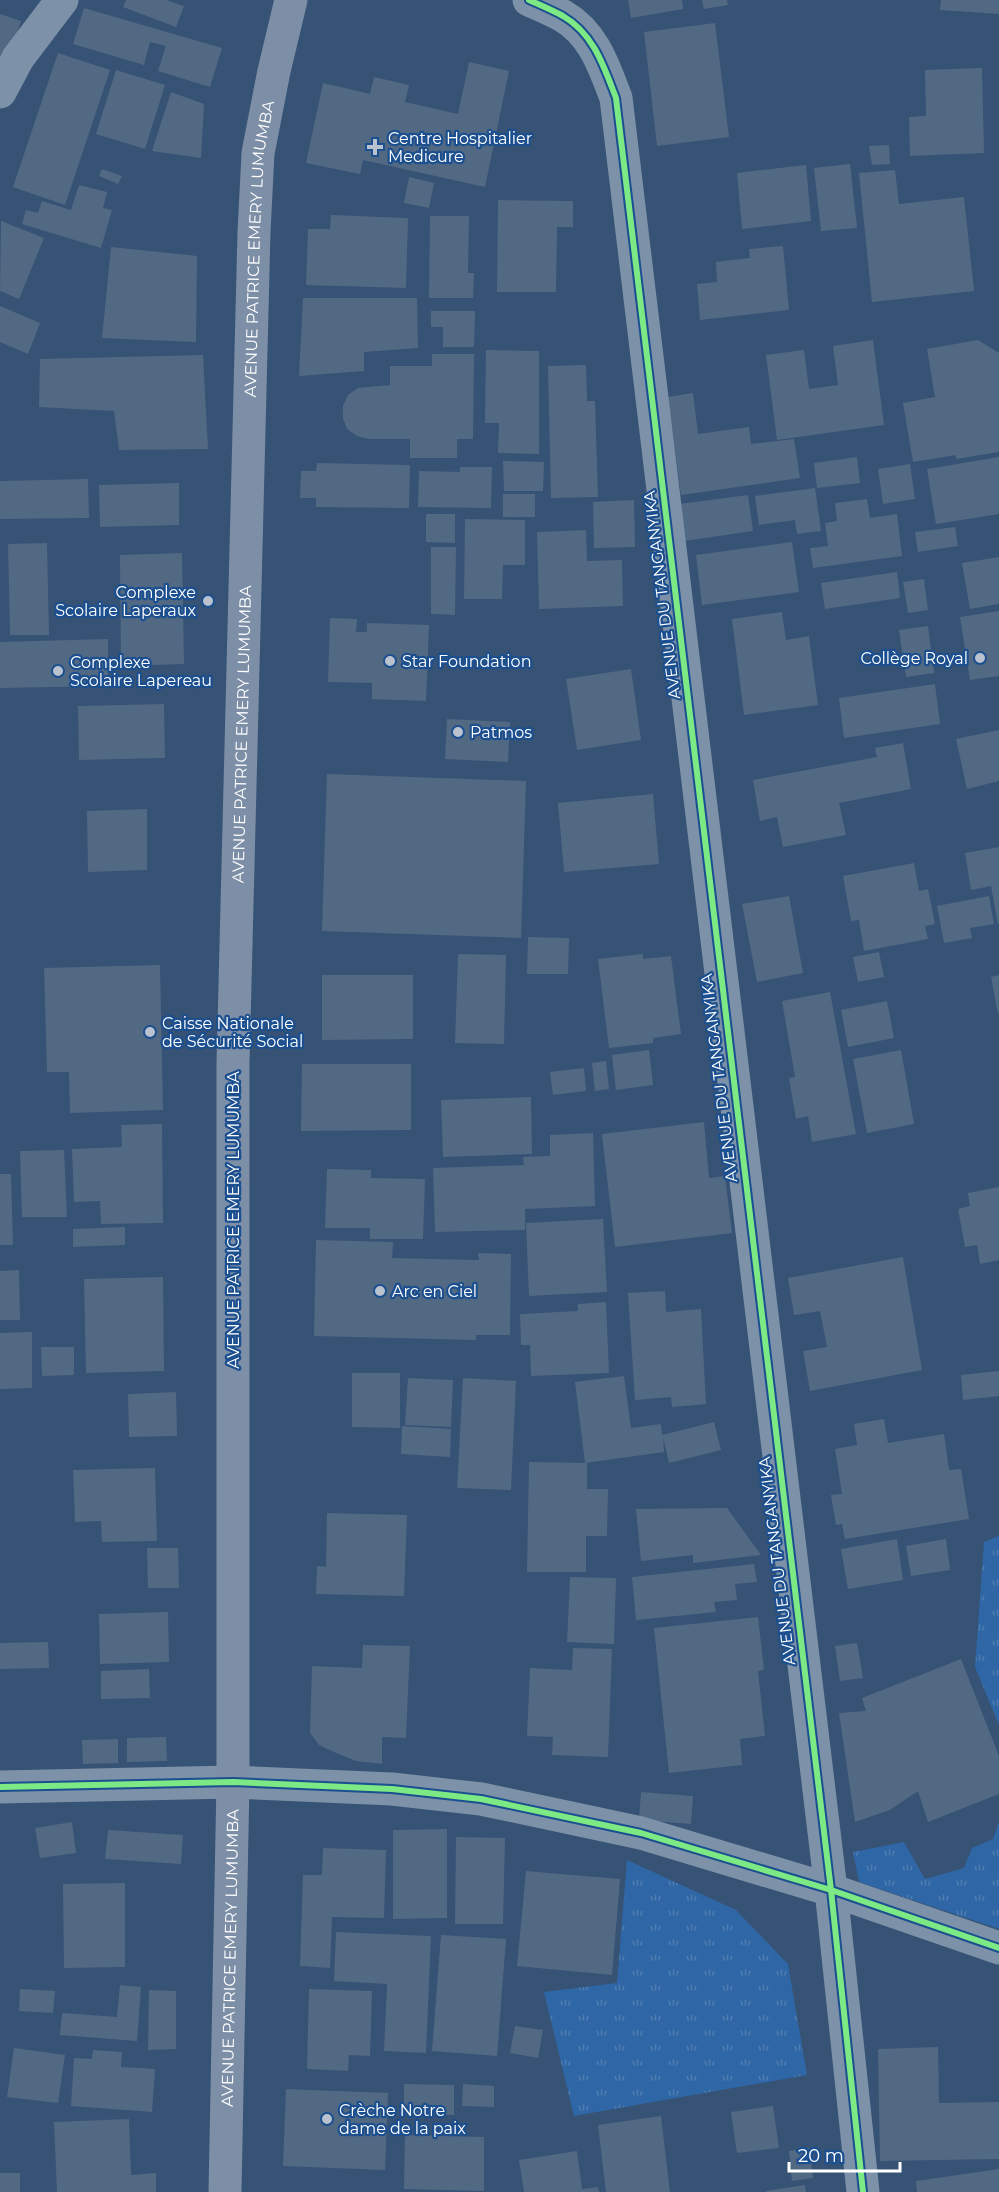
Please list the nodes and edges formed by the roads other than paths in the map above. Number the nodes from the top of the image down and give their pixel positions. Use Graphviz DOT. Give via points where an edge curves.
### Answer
graph roads {
  1 [pos="62,0"];
  2 [pos="291,0"];
  3 [pos="529,0"];
  4 [pos="0,92"];
  5 [pos="233,1782"];
  6 [pos="0,1787"];
  7 [pos="831,1890"];
  8 [pos="999,1948"];
  9 [pos="225,2192"];
  10 [pos="863,2192"];
  1 -- 4 [label="street" via="18,58"];
  2 -- 5 [label="main road, AVENUE PATRICE EMERY LUMUMBA" via="258,153 254,232 233,1063"];
  3 -- 7 [label="street, AVENUE DU TANGANYIKA" via="583,31 599,54 616,98"];
  5 -- 6 [label="street"];
  5 -- 7 [label="street" via="392,1789 481,1799 641,1833"];
  5 -- 9 [label="main road, AVENUE PATRICE EMERY LUMUMBA"];
  7 -- 8 [label="street"];
  7 -- 10 [label="street, AVENUE DU TANGANYIKA"];
}
